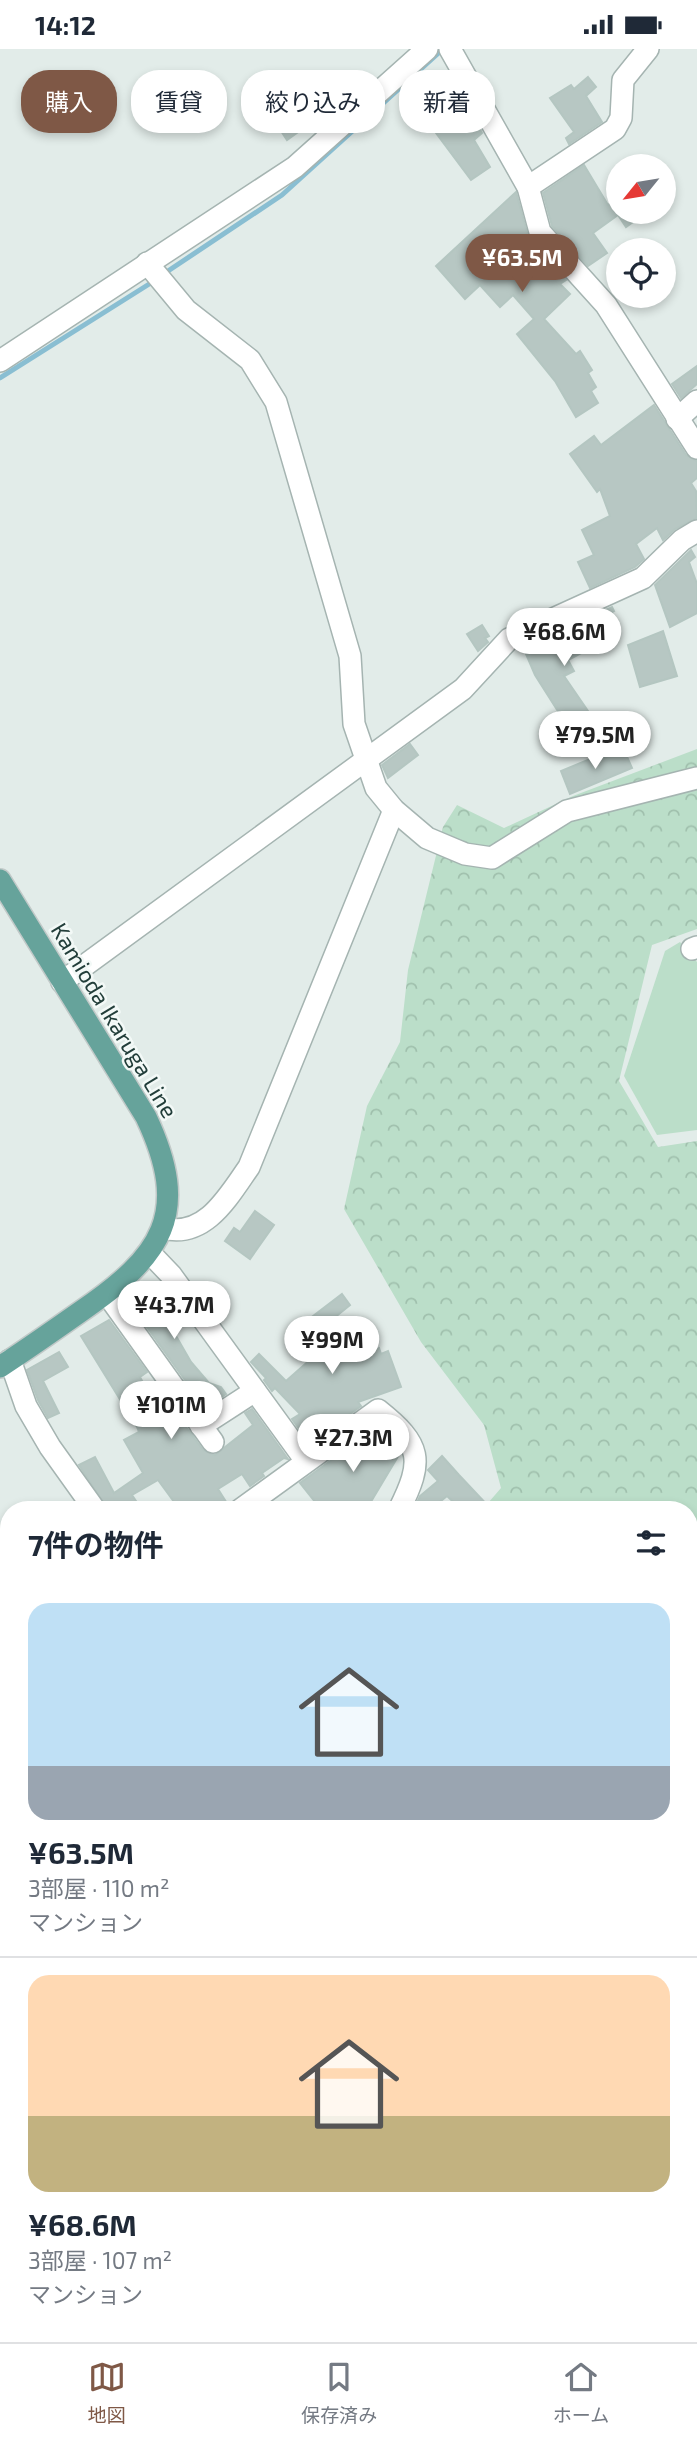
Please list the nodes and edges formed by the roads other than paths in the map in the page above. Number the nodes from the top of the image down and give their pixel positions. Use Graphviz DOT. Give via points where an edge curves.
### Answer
graph roads {
  1 [pos="427,49"];
  2 [pos="450,49"];
  3 [pos="648,49"];
  4 [pos="528,187"];
  5 [pos="147,263"];
  6 [pos="0,361"];
  7 [pos="697,401"];
  8 [pos="677,419"];
  9 [pos="697,448"];
  10 [pos="697,531"];
  11 [pos="367,760"];
  12 [pos="697,778"];
  13 [pos="394,810"];
  14 [pos="0,880"];
  15 [pos="62,982"];
  16 [pos="163,1229"];
  17 [pos="150,1253"];
  18 [pos="107,1294"];
  19 [pos="5,1364"];
  20 [pos="255,1391"];
  21 [pos="306,1461"];
  22 [pos="89,1501"];
  23 [pos="252,1501"];
  24 [pos="402,1501"];
  1 -- 5 [label="street" via="295,167"];
  2 -- 4 [label="street"];
  3 -- 4 [label="street" via="623,80 621,118 615,129"];
  4 -- 8 [label="street" via="540,232 606,305"];
  5 -- 6 [label="street"];
  5 -- 11 [label="street" via="186,310 250,360 276,402 350,656 354,724"];
  7 -- 8 [label="street"];
  8 -- 9 [label="street"];
  10 -- 11 [label="street" via="643,578 509,639 463,689"];
  11 -- 13 [label="street" via="376,788"];
  11 -- 15 [label="street"];
  12 -- 13 [label="street" via="567,811 492,858 465,854 427,838"];
  13 -- 16 [label="street" via="248,1167 223,1204 200,1225"];
  14 -- 15 [label="main road, Kamioda Ikaruga Line"];
  15 -- 16 [label="main road, Kamioda Ikaruga Line" via="159,1145 168,1178"];
  16 -- 17 [label="main road, Kamioda Ikaruga Line"];
  17 -- 18 [label="main road, Kamioda Ikaruga Line"];
  17 -- 20 [label="street"];
  18 -- 19 [label="main road, Kamioda Ikaruga Line"];
  18 -- 20 [label="street" via="207,1434"];
  19 -- 22 [label="street" via="50,1447"];
  20 -- 21 [label="street"];
  21 -- 23 [label="street"];
  21 -- 24 [label="street" via="378,1410 406,1433 411,1443 416,1466"];
}
